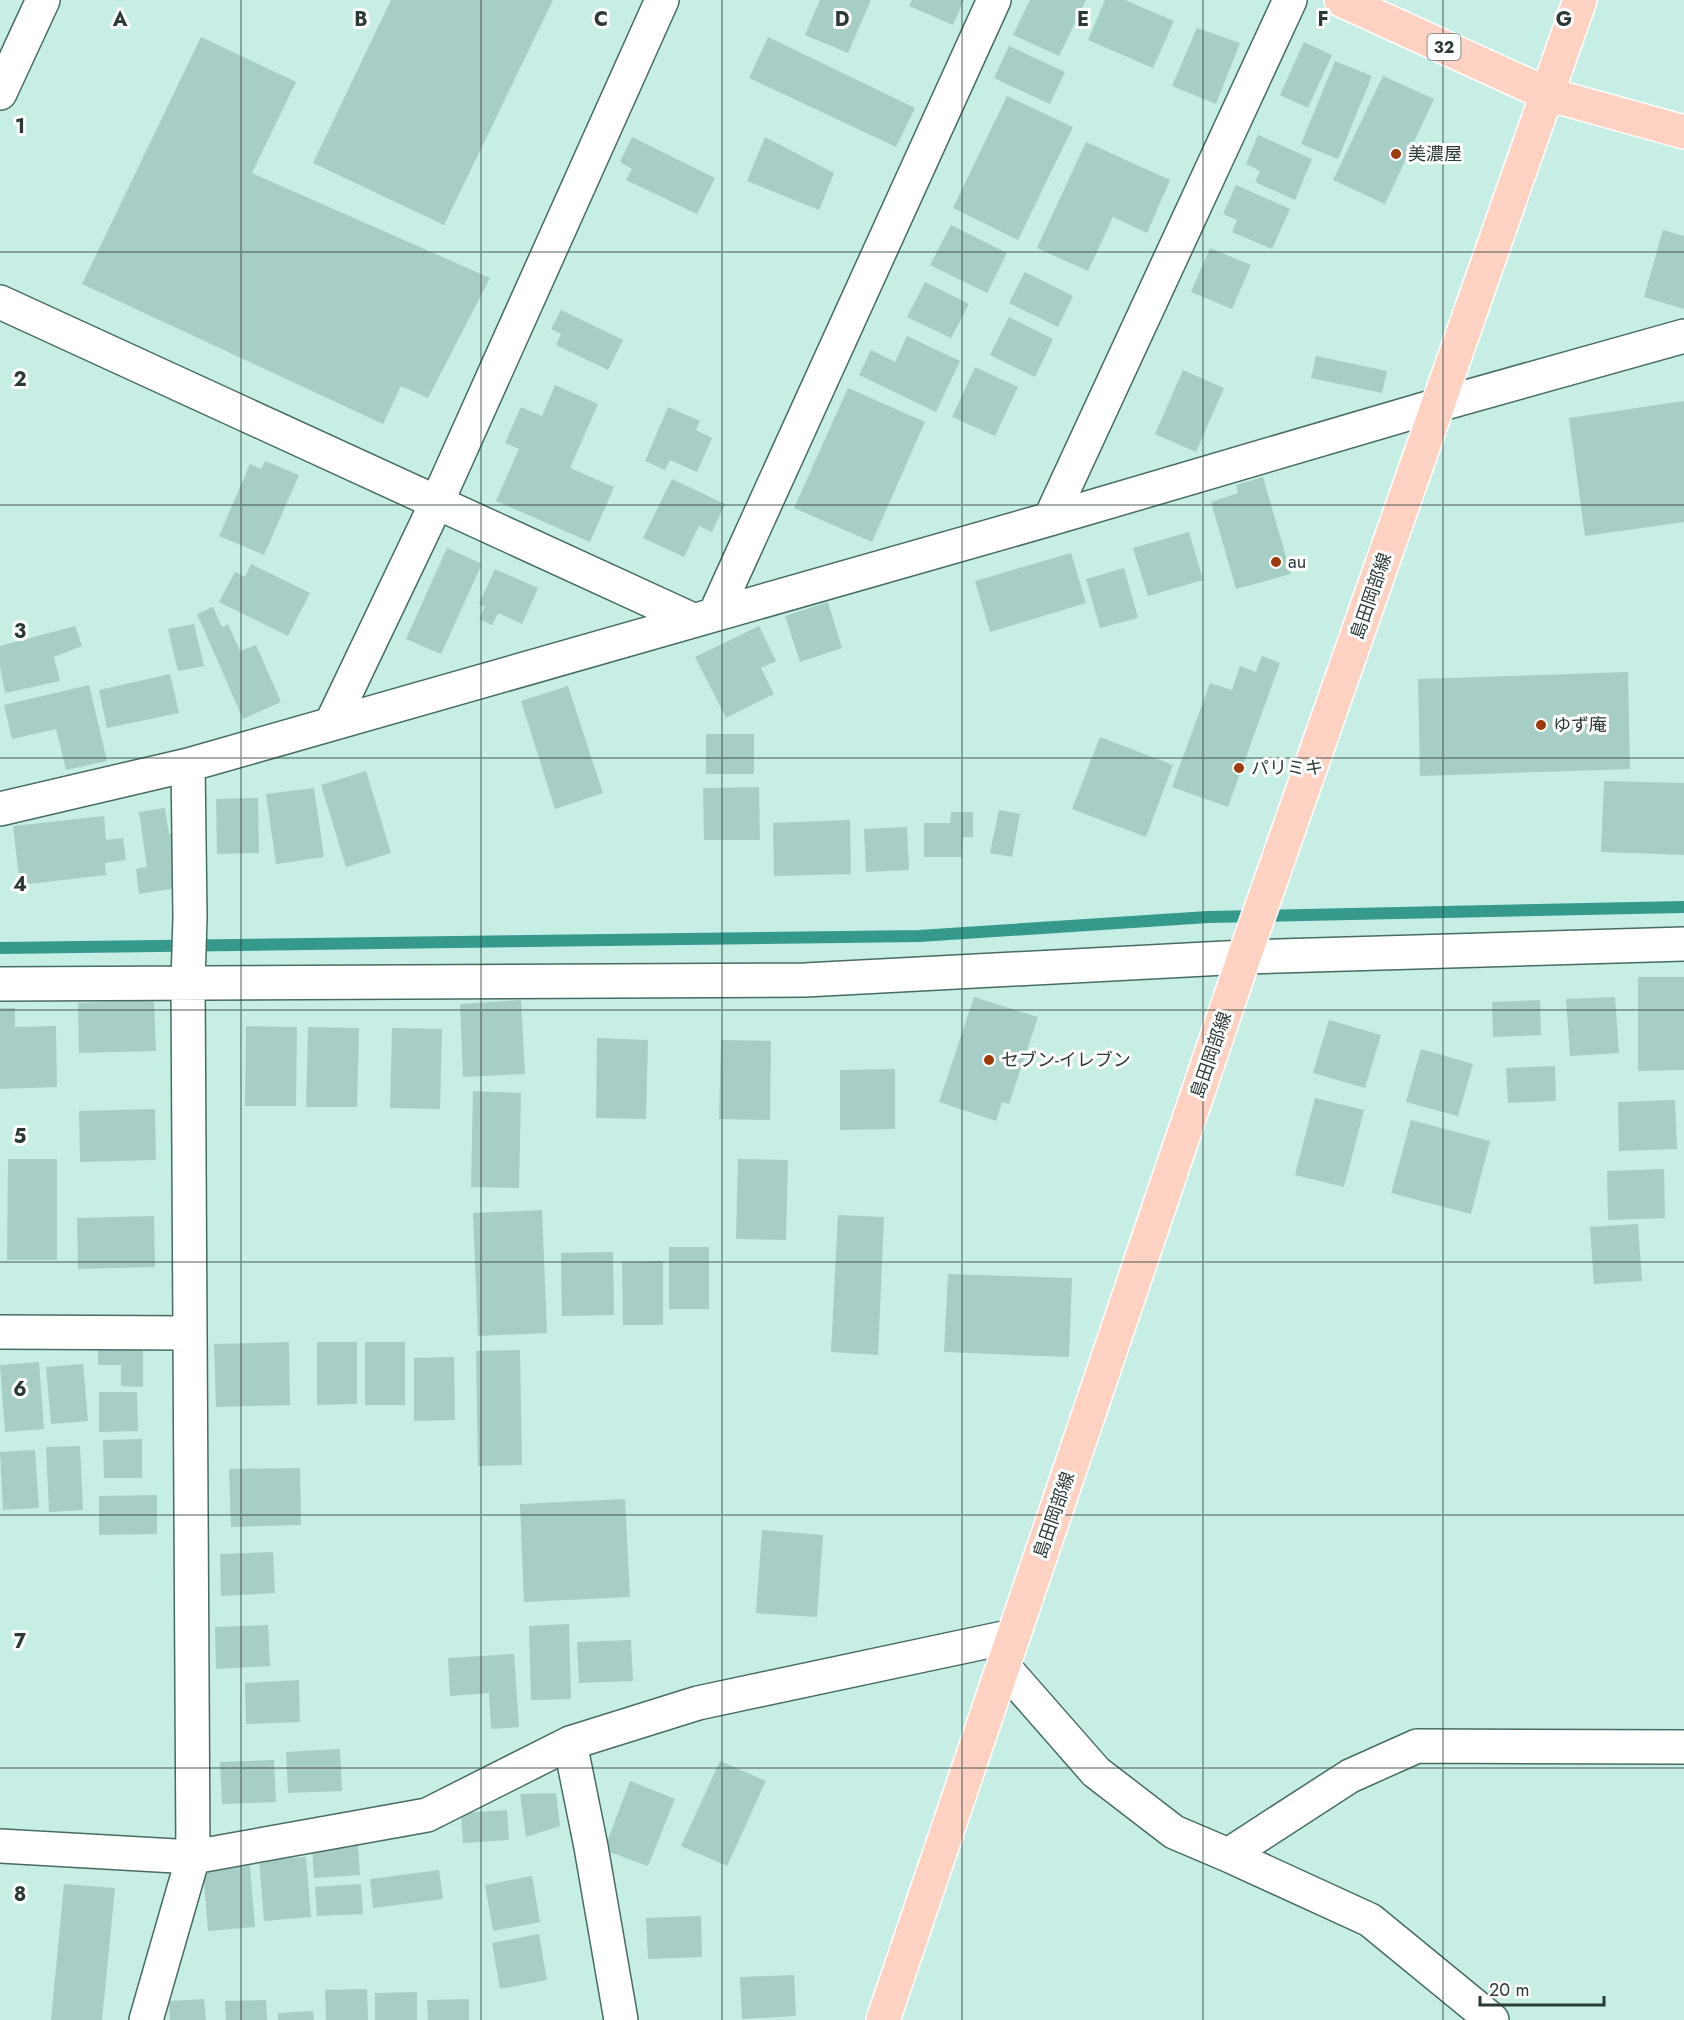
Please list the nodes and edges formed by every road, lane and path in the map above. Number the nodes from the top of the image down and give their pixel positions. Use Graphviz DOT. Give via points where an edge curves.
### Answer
graph roads {
  1 [pos="43,0"];
  2 [pos="662,0"];
  3 [pos="994,0"];
  4 [pos="1290,0"];
  5 [pos="1341,0"];
  6 [pos="1580,0"];
  7 [pos="0,93"];
  8 [pos="1547,94"];
  9 [pos="1684,132"];
  10 [pos="0,302"];
  11 [pos="1684,336"];
  12 [pos="1438,405"];
  13 [pos="437,502"];
  14 [pos="1050,519"];
  15 [pos="704,617"];
  16 [pos="331,724"];
  17 [pos="188,765"];
  18 [pos="0,809"];
  19 [pos="1684,944"];
  20 [pos="1244,957"];
  21 [pos="188,982"];
  22 [pos="0,984"];
  23 [pos="0,1332"];
  24 [pos="190,1333"];
  25 [pos="1008,1651"];
  26 [pos="570,1743"];
  27 [pos="1684,1748"];
  28 [pos="0,1846"];
  29 [pos="1228,1855"];
  30 [pos="194,1857"];
  31 [pos="147,2020"];
  32 [pos="621,2020"];
  33 [pos="883,2020"];
  34 [pos="1492,2020"];
  1 -- 7 [label="street"];
  2 -- 13 [label="street"];
  3 -- 15 [label="street"];
  4 -- 14 [label="street"];
  5 -- 8 [label="main road, 32"];
  6 -- 8 [label="main road, 島田岡部線"];
  8 -- 9 [label="main road"];
  8 -- 12 [label="main road, 島田岡部線"];
  10 -- 13 [label="street"];
  11 -- 12 [label="street"];
  12 -- 14 [label="street"];
  12 -- 20 [label="main road, 島田岡部線"];
  13 -- 15 [label="street"];
  13 -- 16 [label="street"];
  14 -- 15 [label="street"];
  15 -- 16 [label="street"];
  16 -- 17 [label="street"];
  17 -- 18 [label="street"];
  17 -- 21 [label="street"];
  19 -- 20 [label="street"];
  20 -- 21 [label="street" via="805,980"];
  20 -- 25 [label="main road, 島田岡部線"];
  21 -- 22 [label="street"];
  21 -- 24 [label="street"];
  23 -- 24 [label="street"];
  24 -- 30 [label="street"];
  25 -- 26 [label="street" via="698,1702"];
  25 -- 29 [label="street" via="1096,1772 1174,1832"];
  25 -- 33 [label="main road, 島田岡部線"];
  26 -- 30 [label="street" via="427,1815"];
  26 -- 32 [label="street"];
  27 -- 29 [label="street" via="1418,1746 1350,1776"];
  28 -- 30 [label="street"];
  29 -- 34 [label="street" via="1370,1920"];
  30 -- 31 [label="street"];
}
